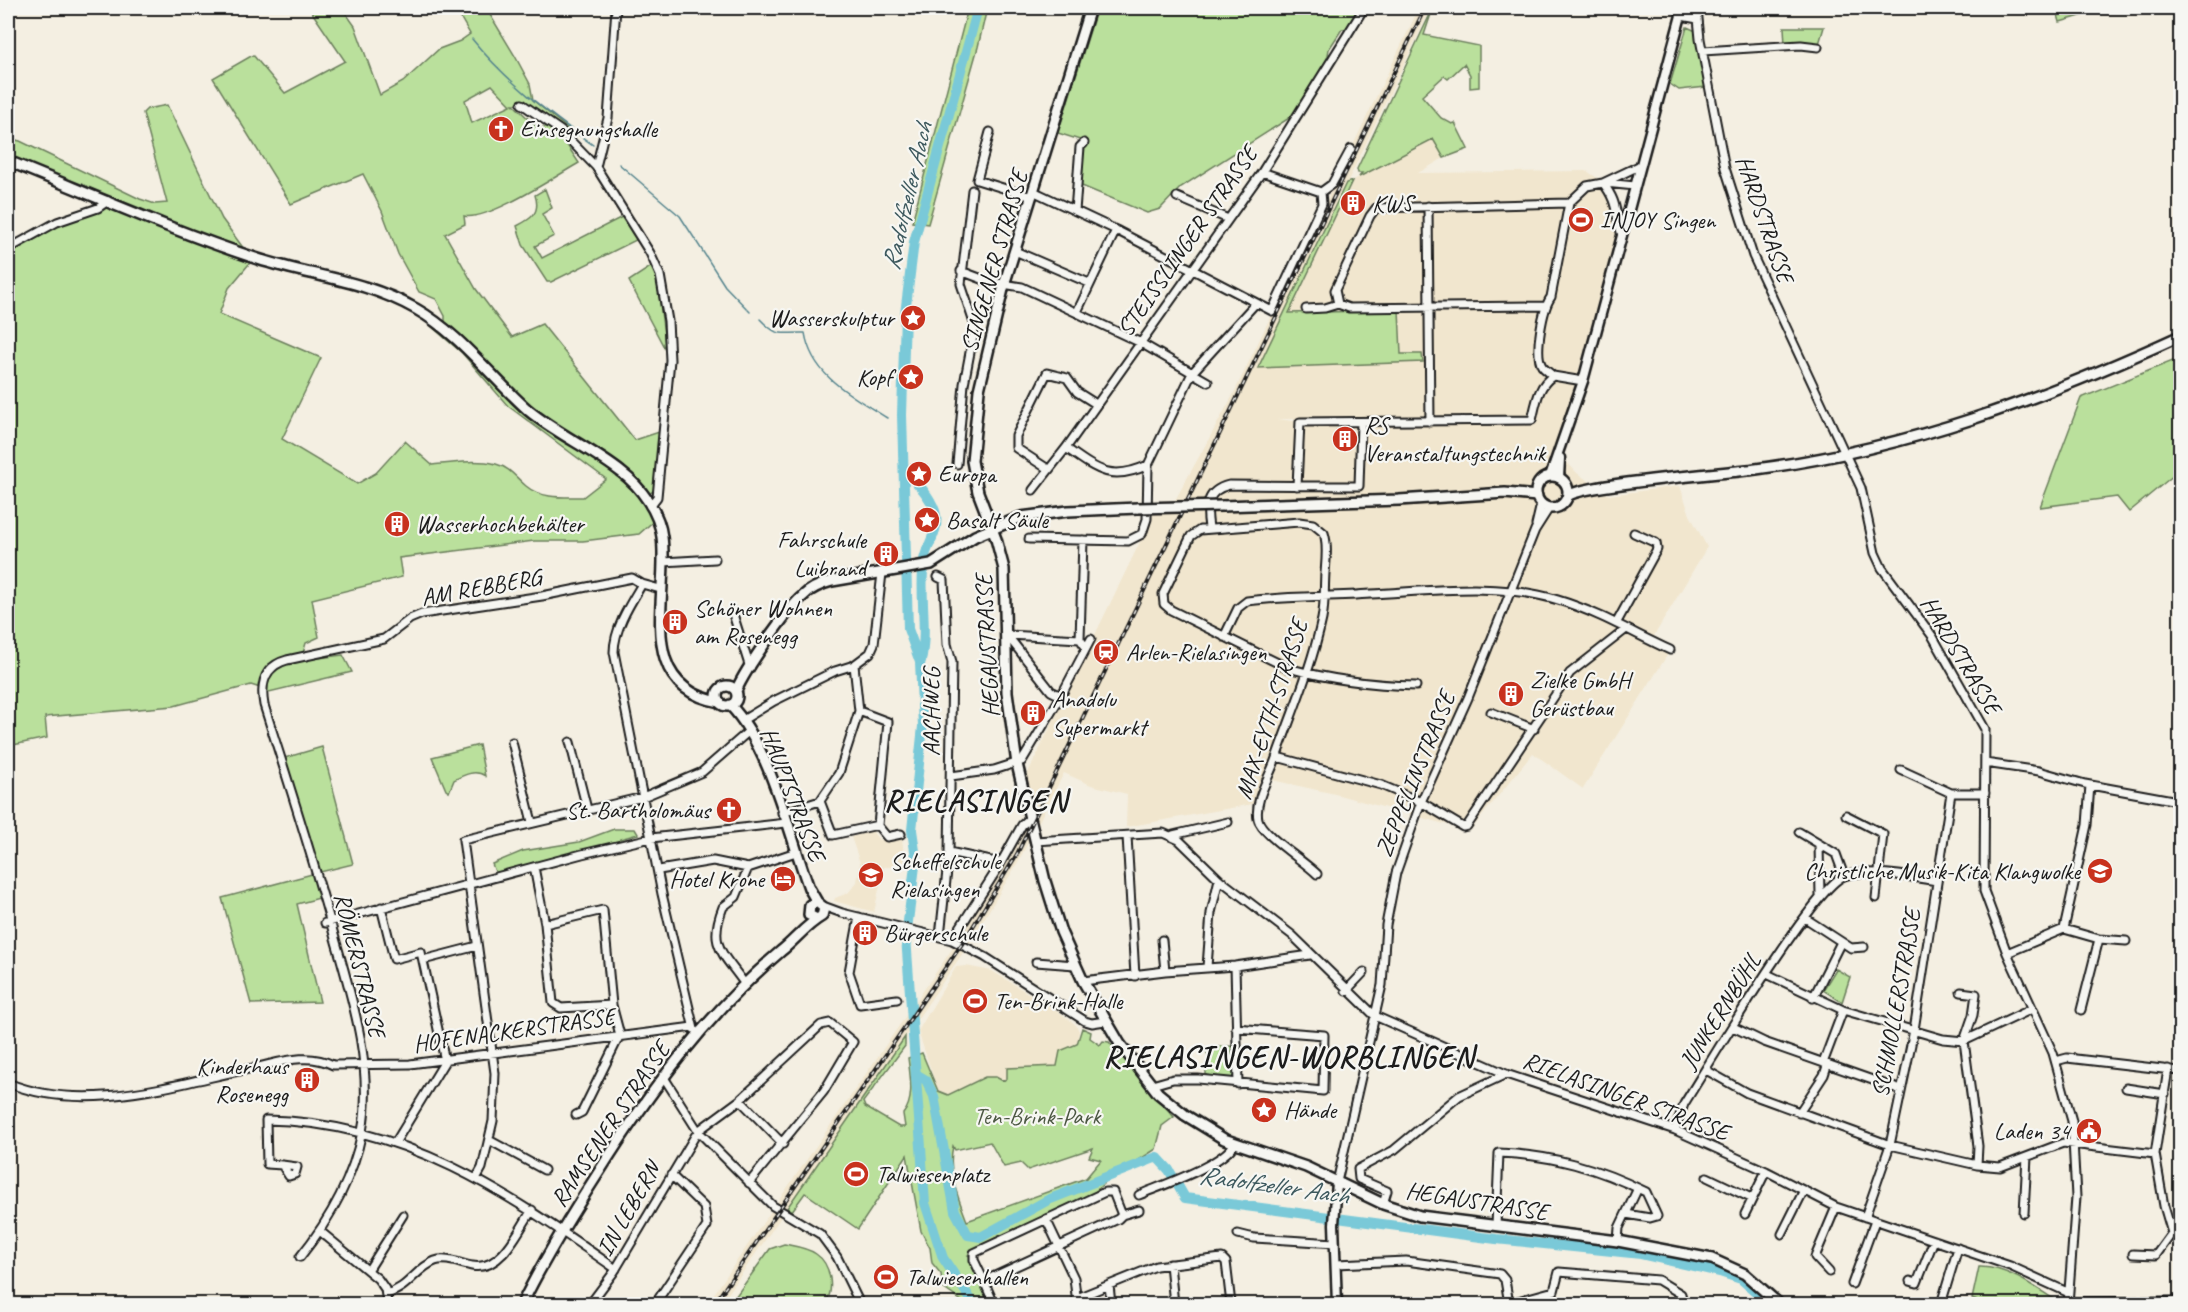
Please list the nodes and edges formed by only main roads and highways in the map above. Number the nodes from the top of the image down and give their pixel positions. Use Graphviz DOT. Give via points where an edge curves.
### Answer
graph roads {
  1 [pos="1090,8"];
  2 [pos="8,161"];
  3 [pos="2181,336"];
  4 [pos="1539,484"];
  5 [pos="1567,485"];
  6 [pos="1603,486"];
  7 [pos="1506,493"];
  8 [pos="1568,496"];
  9 [pos="1542,502"];
  10 [pos="992,528"];
  11 [pos="733,696"];
  12 [pos="718,698"];
  13 [pos="817,910"];
  14 [pos="522,1305"];
  15 [pos="1779,1305"];
  1 -- 10 [label="main road, SINGENER STRASSE" via="1004,285 979,390 972,461 978,492"];
  2 -- 12 [label="main road" via="254,258 349,280 416,309 451,333 536,416 628,478 650,506 661,530 660,635 665,656 677,679 690,692 702,698"];
  3 -- 6 [label="main road" via="2087,379 1985,417 1847,454 1758,469"];
  4 -- 5 [label="main road" via="1555,477"];
  4 -- 7 [label="main road"];
  4 -- 9 [label="main road"];
  5 -- 6 [label="main road"];
  5 -- 8 [label="main road"];
  6 -- 8 [label="main road"];
  7 -- 9 [label="main road"];
  7 -- 10 [label="main road, bridge" via="1033,514"];
  8 -- 9 [label="main road" via="1561,506"];
  10 -- 11 [label="main road" via="938,562 832,581 810,590 786,616"];
  10 -- 15 [label="main road, HEGAUSTRASSE" via="1004,569 1007,692 1017,764 1045,881 1083,981 1105,1021 1152,1085 1185,1115 1235,1143 1298,1164 1383,1204 1420,1216 1664,1248 1729,1266 1759,1285"];
  11 -- 12 [label="main road"];
  11 -- 12 [label="main road" via="723,686"];
  11 -- 13 [label="main road, HAUPTSTRASSE" via="763,758"];
  13 -- 14 [label="main road, RAMSENER STRASSE" via="802,930 695,1030 638,1108 561,1230"];
}
